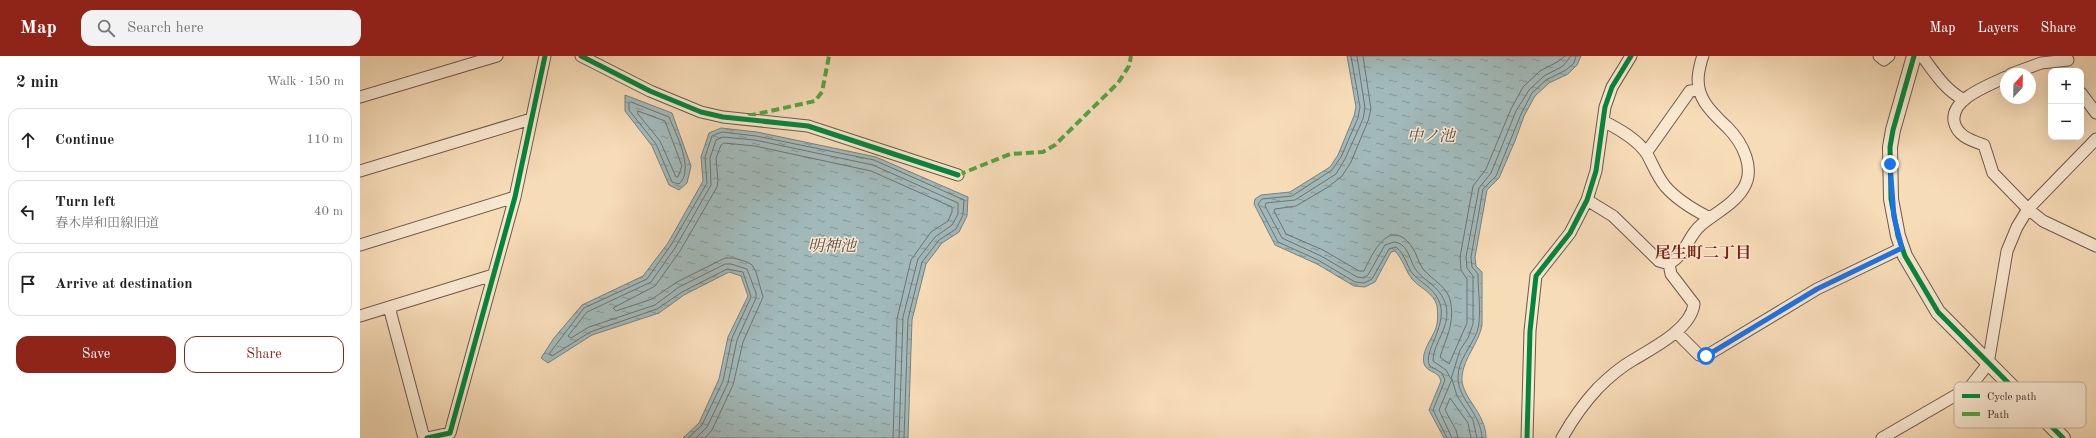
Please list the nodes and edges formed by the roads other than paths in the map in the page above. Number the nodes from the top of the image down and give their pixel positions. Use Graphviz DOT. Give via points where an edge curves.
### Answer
graph roads {
  1 [pos="497,56"];
  2 [pos="545,56"];
  3 [pos="581,56"];
  4 [pos="1631,56"];
  5 [pos="1703,56"];
  6 [pos="1879,56"];
  7 [pos="1889,56"];
  8 [pos="1914,56"];
  9 [pos="1922,56"];
  10 [pos="2069,62"];
  11 [pos="2027,68"];
  12 [pos="2000,80"];
  13 [pos="1699,90"];
  14 [pos="360,97"];
  15 [pos="2084,97"];
  16 [pos="1964,100"];
  17 [pos="2096,113"];
  18 [pos="531,119"];
  19 [pos="1603,121"];
  20 [pos="2096,139"];
  21 [pos="1646,153"];
  22 [pos="360,171"];
  23 [pos="958,175"];
  24 [pos="515,197"];
  25 [pos="1587,200"];
  26 [pos="2028,210"];
  27 [pos="1710,218"];
  28 [pos="360,245"];
  29 [pos="2096,246"];
  30 [pos="1902,248"];
  31 [pos="1669,264"];
  32 [pos="493,275"];
  33 [pos="389,307"];
  34 [pos="360,316"];
  35 [pos="1676,332"];
  36 [pos="1988,364"];
  37 [pos="1974,382"];
  38 [pos="2006,382"];
  39 [pos="1954,396"];
  40 [pos="2054,428"];
  41 [pos="426,438"];
  42 [pos="1527,438"];
  43 [pos="1562,438"];
  44 [pos="1882,438"];
  45 [pos="2064,438"];
  1 -- 14 [label="street"];
  2 -- 18 [label="street"];
  3 -- 23 [label="street" via="701,112 723,117 808,126"];
  4 -- 19 [label="street" via="1612,87"];
  5 -- 13 [label="street" via="1698,76"];
  6 -- 7 [label="street" via="1884,60"];
  8 -- 30 [label="street" via="1890,147 1891,199"];
  9 -- 16 [label="street" via="1952,94"];
  10 -- 11 [label="street" via="2041,63"];
  12 -- 16 [label="street"];
  13 -- 21 [label="street" via="1690,92"];
  13 -- 27 [label="street" via="1706,106 1741,145 1748,162 1749,176 1743,190"];
  15 -- 17 [label="street"];
  16 -- 26 [label="street" via="1959,103 1954,116 1956,128 1965,138 1984,145 1993,173"];
  18 -- 22 [label="street"];
  18 -- 24 [label="street"];
  19 -- 21 [label="street" via="1620,129"];
  19 -- 25 [label="street" via="1596,171"];
  20 -- 26 [label="street"];
  21 -- 27 [label="street" via="1656,174 1666,187 1695,211"];
  24 -- 28 [label="street"];
  24 -- 32 [label="street"];
  25 -- 31 [label="street" via="1613,216 1659,260"];
  25 -- 42 [label="street" via="1570,233 1536,276 1530,331"];
  26 -- 29 [label="street" via="2043,221"];
  26 -- 36 [label="street" via="2017,227 2007,252"];
  27 -- 31 [label="street" via="1698,228 1680,257"];
  30 -- 35 [label="street" via="1817,289 1706,356 1699,355"];
  30 -- 36 [label="street" via="1938,312"];
  31 -- 35 [label="street" via="1672,274 1694,304 1693,314"];
  32 -- 33 [label="street"];
  32 -- 41 [label="street" via="450,432"];
  33 -- 34 [label="street"];
  33 -- 41 [label="street"];
  35 -- 43 [label="street" via="1622,368 1598,388 1576,414"];
  36 -- 37 [label="street"];
  36 -- 38 [label="street"];
  39 -- 44 [label="street"];
  40 -- 45 [label="street"];
}
